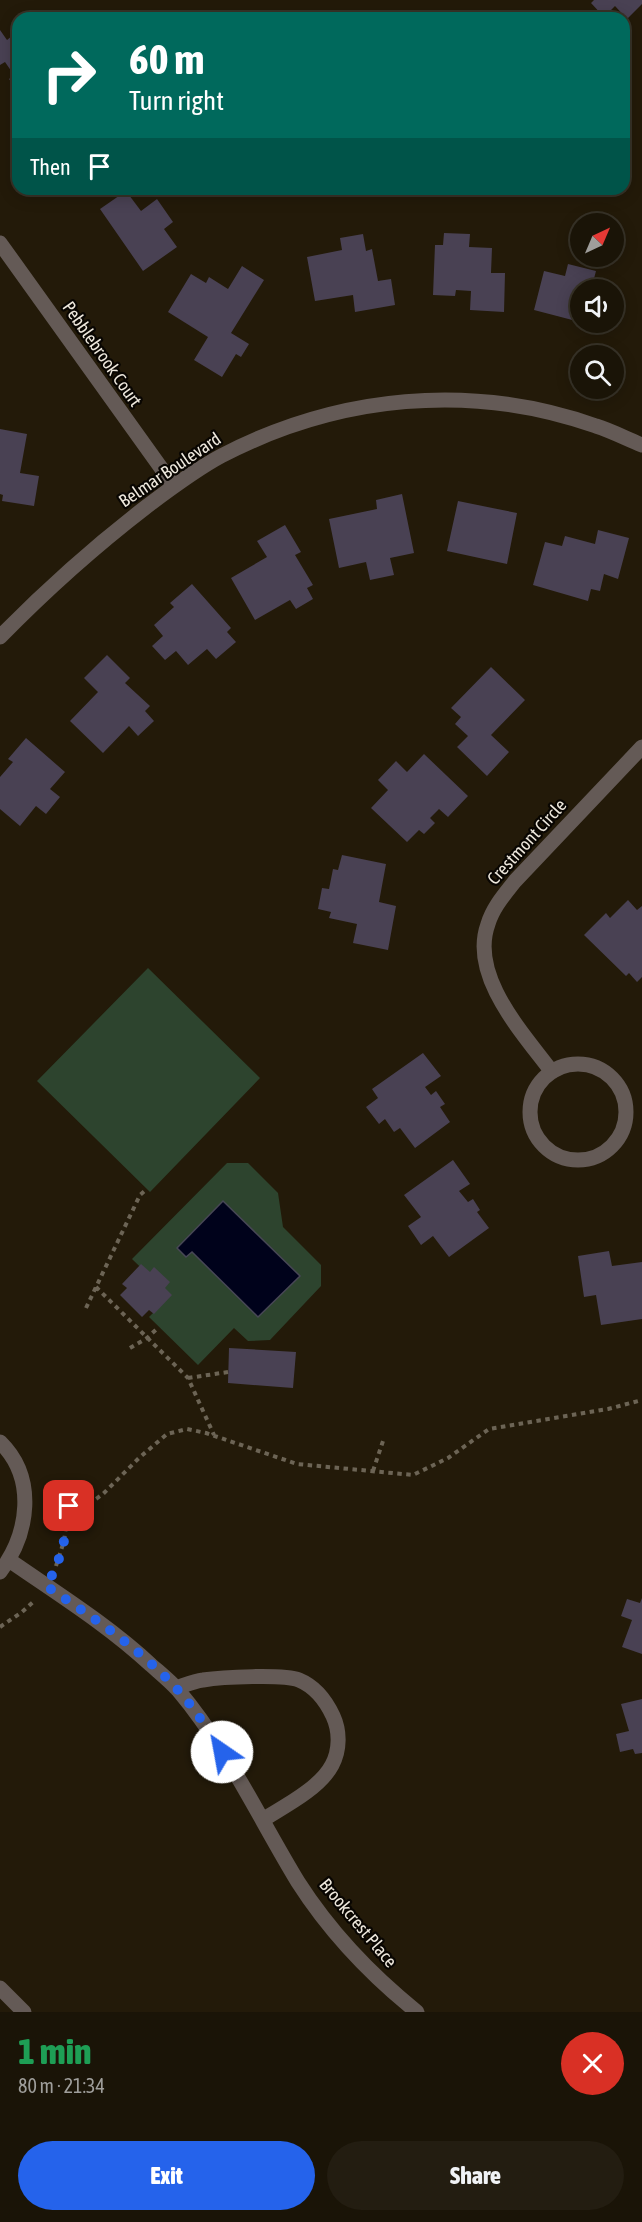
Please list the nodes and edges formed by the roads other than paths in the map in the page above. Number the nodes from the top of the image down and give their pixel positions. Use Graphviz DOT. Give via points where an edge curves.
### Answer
graph roads {
  1 [pos="0,243"];
  2 [pos="642,445"];
  3 [pos="174,486"];
  4 [pos="0,637"];
  5 [pos="642,747"];
  6 [pos="552,1072"];
  7 [pos="0,1442"];
  8 [pos="5,1566"];
  9 [pos="176,1688"];
  10 [pos="264,1819"];
  11 [pos="0,1988"];
  12 [pos="24,2012"];
  13 [pos="417,2012"];
  1 -- 3 [label="street, Pebblebrook Court"];
  2 -- 3 [label="street, Belmar Boulevard" via="597,426 535,410 480,401 427,400 314,417 220,457"];
  3 -- 4 [label="street, Belmar Boulevard" via="70,570"];
  5 -- 6 [label="street, Crestmont Circle" via="515,881 487,925 486,965 494,988"];
  6 -- 6 [label="street" via="543,1080 532,1102 531,1120 538,1138 546,1148 568,1159 593,1158 605,1152 614,1144 625,1122 624,1097 619,1086 600,1069 588,1065 570,1065"];
  7 -- 8 [label="street" via="13,1460 25,1510 18,1544"];
  8 -- 9 [label="street, Brookcrest Place" via="46,1586 90,1615"];
  9 -- 10 [label="street, Brookcrest Place"];
  9 -- 10 [label="street" via="201,1680 282,1677 299,1680 316,1690 327,1704 336,1721 339,1743 332,1766 316,1784"];
  10 -- 13 [label="street, Brookcrest Place" via="328,1924 362,1963"];
  11 -- 12 [label="street"];
}
